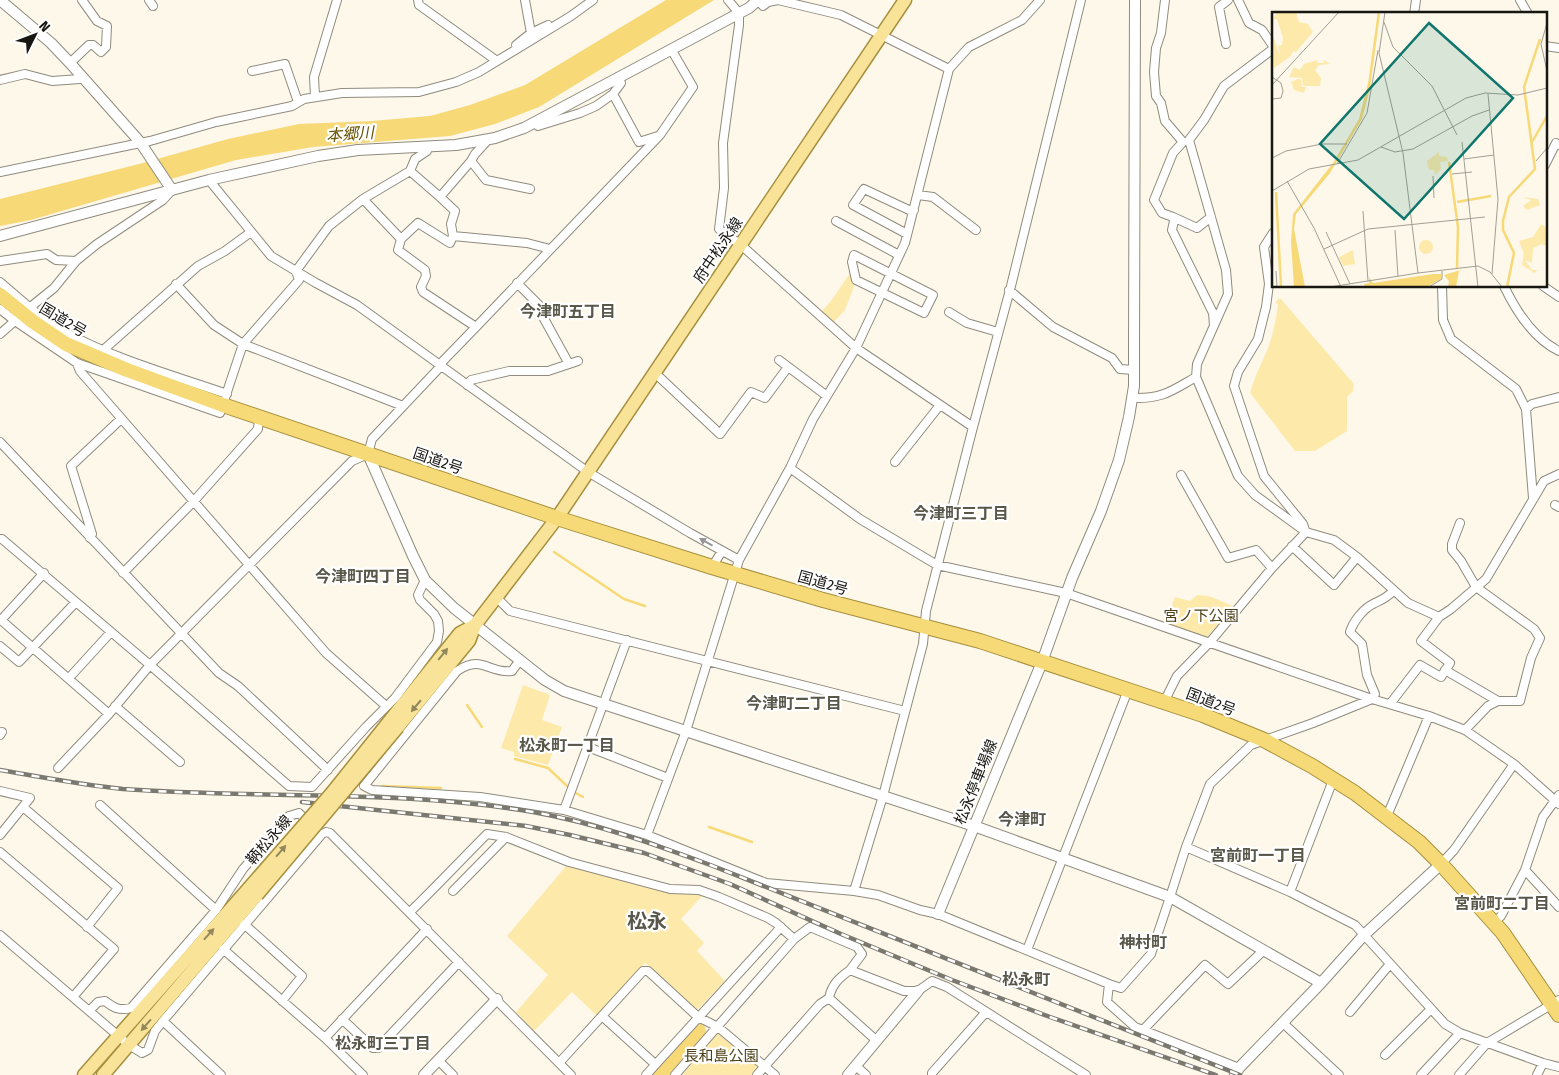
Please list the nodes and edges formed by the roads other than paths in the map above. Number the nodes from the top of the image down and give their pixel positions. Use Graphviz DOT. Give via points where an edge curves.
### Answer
graph roads {
  1 [pos="0,0"];
  2 [pos="82,0"];
  3 [pos="337,0"];
  4 [pos="418,0"];
  5 [pos="525,0"];
  6 [pos="593,0"];
  7 [pos="728,0"];
  8 [pos="758,0"];
  9 [pos="905,0"];
  10 [pos="1040,0"];
  11 [pos="1081,0"];
  12 [pos="1135,0"];
  13 [pos="1165,0"];
  14 [pos="1228,0"];
  15 [pos="1238,0"];
  16 [pos="1520,0"];
  17 [pos="1527,12"];
  18 [pos="739,13"];
  19 [pos="571,16"];
  20 [pos="531,32"];
  21 [pos="881,36"];
  22 [pos="1226,44"];
  23 [pos="1272,46"];
  24 [pos="1546,46"];
  25 [pos="1559,48"];
  26 [pos="671,49"];
  27 [pos="1272,49"];
  28 [pos="498,61"];
  29 [pos="70,62"];
  30 [pos="949,69"];
  31 [pos="252,71"];
  32 [pos="83,77"];
  33 [pos="618,77"];
  34 [pos="0,80"];
  35 [pos="613,94"];
  36 [pos="315,97"];
  37 [pos="298,102"];
  38 [pos="524,128"];
  39 [pos="660,135"];
  40 [pos="485,140"];
  41 [pos="1186,141"];
  42 [pos="1559,145"];
  43 [pos="142,146"];
  44 [pos="428,146"];
  45 [pos="471,161"];
  46 [pos="1546,163"];
  47 [pos="410,171"];
  48 [pos="0,172"];
  49 [pos="208,180"];
  50 [pos="530,189"];
  51 [pos="172,190"];
  52 [pos="918,194"];
  53 [pos="160,197"];
  54 [pos="440,197"];
  55 [pos="363,199"];
  56 [pos="914,210"];
  57 [pos="1173,217"];
  58 [pos="1211,218"];
  59 [pos="836,221"];
  60 [pos="976,230"];
  61 [pos="251,232"];
  62 [pos="907,234"];
  63 [pos="1272,235"];
  64 [pos="0,236"];
  65 [pos="454,236"];
  66 [pos="401,239"];
  67 [pos="741,245"];
  68 [pos="550,249"];
  69 [pos="899,255"];
  70 [pos="0,261"];
  71 [pos="76,261"];
  72 [pos="296,271"];
  73 [pos="890,274"];
  74 [pos="0,282"];
  75 [pos="517,283"];
  76 [pos="176,284"];
  77 [pos="1442,288"];
  78 [pos="1505,288"];
  79 [pos="1546,288"];
  80 [pos="1009,290"];
  81 [pos="882,292"];
  82 [pos="0,295"];
  83 [pos="1559,296"];
  84 [pos="0,309"];
  85 [pos="29,309"];
  86 [pos="948,312"];
  87 [pos="16,320"];
  88 [pos="476,327"];
  89 [pos="1214,328"];
  90 [pos="998,332"];
  91 [pos="0,334"];
  92 [pos="243,344"];
  93 [pos="856,348"];
  94 [pos="1559,351"];
  95 [pos="101,352"];
  96 [pos="779,360"];
  97 [pos="578,361"];
  98 [pos="569,364"];
  99 [pos="441,366"];
  100 [pos="85,367"];
  101 [pos="788,367"];
  102 [pos="1134,370"];
  103 [pos="655,373"];
  104 [pos="1196,377"];
  105 [pos="468,386"];
  106 [pos="827,396"];
  107 [pos="1559,397"];
  108 [pos="1132,398"];
  109 [pos="225,399"];
  110 [pos="940,405"];
  111 [pos="403,406"];
  112 [pos="1526,408"];
  113 [pos="259,417"];
  114 [pos="121,419"];
  115 [pos="972,427"];
  116 [pos="0,442"];
  117 [pos="368,454"];
  118 [pos="895,462"];
  119 [pos="790,468"];
  120 [pos="588,472"];
  121 [pos="1559,474"];
  122 [pos="1180,475"];
  123 [pos="1533,498"];
  124 [pos="193,502"];
  125 [pos="557,518"];
  126 [pos="1293,518"];
  127 [pos="1460,523"];
  128 [pos="1306,532"];
  129 [pos="90,538"];
  130 [pos="0,539"];
  131 [pos="1292,546"];
  132 [pos="722,551"];
  133 [pos="1357,556"];
  134 [pos="739,560"];
  135 [pos="937,565"];
  136 [pos="248,566"];
  137 [pos="712,567"];
  138 [pos="1272,568"];
  139 [pos="44,573"];
  140 [pos="124,573"];
  141 [pos="734,574"];
  142 [pos="426,580"];
  143 [pos="1476,586"];
  144 [pos="1394,591"];
  145 [pos="1066,593"];
  146 [pos="496,598"];
  147 [pos="76,602"];
  148 [pos="1439,617"];
  149 [pos="475,624"];
  150 [pos="925,627"];
  151 [pos="111,632"];
  152 [pos="180,633"];
  153 [pos="627,640"];
  154 [pos="1210,642"];
  155 [pos="0,646"];
  156 [pos="33,647"];
  157 [pos="520,660"];
  158 [pos="709,660"];
  159 [pos="1042,662"];
  160 [pos="150,665"];
  161 [pos="1445,670"];
  162 [pos="68,678"];
  163 [pos="1128,690"];
  164 [pos="1372,699"];
  165 [pos="1498,701"];
  166 [pos="1164,702"];
  167 [pos="604,704"];
  168 [pos="1390,704"];
  169 [pos="115,706"];
  170 [pos="386,706"];
  171 [pos="905,711"];
  172 [pos="109,714"];
  173 [pos="1429,716"];
  174 [pos="1465,730"];
  175 [pos="686,731"];
  176 [pos="1264,740"];
  177 [pos="588,747"];
  178 [pos="337,761"];
  179 [pos="180,762"];
  180 [pos="1514,764"];
  181 [pos="58,768"];
  182 [pos="328,770"];
  183 [pos="668,778"];
  184 [pos="1333,780"];
  185 [pos="364,786"];
  186 [pos="0,792"];
  187 [pos="883,796"];
  188 [pos="1558,800"];
  189 [pos="100,805"];
  190 [pos="23,807"];
  191 [pos="564,810"];
  192 [pos="1387,816"];
  193 [pos="974,826"];
  194 [pos="322,834"];
  195 [pos="0,835"];
  196 [pos="647,835"];
  197 [pos="506,837"];
  198 [pos="1186,847"];
  199 [pos="0,852"];
  200 [pos="1062,857"];
  201 [pos="1441,864"];
  202 [pos="1525,870"];
  203 [pos="453,891"];
  204 [pos="854,891"];
  205 [pos="253,892"];
  206 [pos="1290,892"];
  207 [pos="1170,897"];
  208 [pos="1559,907"];
  209 [pos="216,910"];
  210 [pos="410,912"];
  211 [pos="938,914"];
  212 [pos="1494,923"];
  213 [pos="244,924"];
  214 [pos="87,927"];
  215 [pos="781,927"];
  216 [pos="427,929"];
  217 [pos="0,935"];
  218 [pos="1364,935"];
  219 [pos="794,939"];
  220 [pos="223,949"];
  221 [pos="1027,950"];
  222 [pos="1264,950"];
  223 [pos="460,962"];
  224 [pos="1390,964"];
  225 [pos="850,970"];
  226 [pos="1321,983"];
  227 [pos="1109,984"];
  228 [pos="918,992"];
  229 [pos="73,997"];
  230 [pos="829,998"];
  231 [pos="497,999"];
  232 [pos="282,1001"];
  233 [pos="1557,1006"];
  234 [pos="1431,1009"];
  235 [pos="88,1011"];
  236 [pos="986,1012"];
  237 [pos="1350,1012"];
  238 [pos="602,1016"];
  239 [pos="698,1017"];
  240 [pos="342,1019"];
  241 [pos="163,1021"];
  242 [pos="1283,1023"];
  243 [pos="718,1027"];
  244 [pos="1143,1030"];
  245 [pos="1460,1033"];
  246 [pos="118,1035"];
  247 [pos="325,1038"];
  248 [pos="877,1041"];
  249 [pos="1487,1043"];
  250 [pos="128,1045"];
  251 [pos="1385,1055"];
  252 [pos="438,1060"];
  253 [pos="559,1063"];
  254 [pos="1543,1063"];
  255 [pos="655,1064"];
  256 [pos="765,1066"];
  257 [pos="856,1066"];
  258 [pos="1559,1067"];
  259 [pos="1237,1072"];
  260 [pos="219,1074"];
  261 [pos="84,1075"];
  262 [pos="103,1075"];
  263 [pos="362,1075"];
  264 [pos="424,1075"];
  265 [pos="453,1075"];
  266 [pos="571,1075"];
  267 [pos="646,1075"];
  268 [pos="675,1075"];
  269 [pos="757,1075"];
  270 [pos="775,1075"];
  271 [pos="848,1075"];
  272 [pos="866,1075"];
  273 [pos="932,1075"];
  274 [pos="1086,1075"];
  275 [pos="1339,1075"];
  276 [pos="1422,1075"];
  277 [pos="1459,1075"];
  278 [pos="1536,1075"];
  1 -- 29 [label="street"];
  2 -- 29 [label="street" via="97,21 106,26 106,47 101,52 89,45"];
  3 -- 36 [label="street" via="314,77"];
  4 -- 28 [label="street" via="419,5"];
  5 -- 20 [label="street"];
  6 -- 19 [label="street"];
  7 -- 18 [label="street"];
  8 -- 18 [label="street"];
  8 -- 21 [label="street" via="763,6 778,0 841,15"];
  9 -- 21 [label="main road, 府中松永線"];
  10 -- 30 [label="street" via="1022,20 969,47"];
  11 -- 80 [label="street"];
  12 -- 102 [label="street, 松永停車場線"];
  13 -- 41 [label="street" via="1156,48 1156,96 1165,121"];
  14 -- 22 [label="street" via="1219,7"];
  15 -- 23 [label="street" via="1249,22 1262,30"];
  16 -- 17 [label="street"];
  18 -- 26 [label="street"];
  18 -- 67 [label="street" via="723,143 724,188 719,229"];
  19 -- 20 [label="street"];
  19 -- 28 [label="street"];
  20 -- 28 [label="street"];
  21 -- 30 [label="street"];
  21 -- 67 [label="main road, 府中松永線"];
  24 -- 25 [label="street"];
  26 -- 33 [label="street"];
  26 -- 39 [label="street" via="694,88"];
  27 -- 41 [label="street" via="1224,86 1204,120"];
  28 -- 36 [label="street" via="456,82 418,92 342,93"];
  29 -- 32 [label="street"];
  30 -- 52 [label="street"];
  31 -- 37 [label="street" via="285,64"];
  32 -- 34 [label="street" via="52,81 25,74"];
  32 -- 43 [label="street"];
  33 -- 35 [label="street" via="620,83"];
  33 -- 38 [label="street"];
  35 -- 38 [label="street" via="580,113 527,131"];
  35 -- 39 [label="street" via="640,142"];
  36 -- 37 [label="street"];
  37 -- 43 [label="street" via="216,122"];
  38 -- 40 [label="street"];
  39 -- 68 [label="street"];
  40 -- 44 [label="street"];
  40 -- 45 [label="street"];
  41 -- 57 [label="street" via="1173,153 1154,200 1162,212"];
  41 -- 58 [label="street"];
  42 -- 46 [label="street" via="1556,144"];
  43 -- 48 [label="street"];
  43 -- 51 [label="street"];
  44 -- 47 [label="street" via="427,151 415,159"];
  44 -- 49 [label="street" via="318,156"];
  45 -- 50 [label="street" via="486,180"];
  45 -- 54 [label="street"];
  47 -- 54 [label="street"];
  47 -- 55 [label="street"];
  49 -- 51 [label="street"];
  49 -- 61 [label="street"];
  51 -- 53 [label="street"];
  52 -- 56 [label="street"];
  52 -- 60 [label="street" via="933,197"];
  53 -- 64 [label="street"];
  53 -- 71 [label="street"];
  54 -- 65 [label="street" via="455,211 451,224"];
  55 -- 66 [label="street"];
  55 -- 72 [label="street" via="329,226"];
  56 -- 62 [label="street"];
  56 -- 62 [label="street" via="864,189 853,205"];
  57 -- 58 [label="street" via="1197,228"];
  57 -- 89 [label="street" via="1172,230 1213,313"];
  58 -- 89 [label="street" via="1226,270 1228,294"];
  59 -- 69 [label="street"];
  61 -- 72 [label="street" via="271,256"];
  61 -- 76 [label="street"];
  62 -- 69 [label="street"];
  63 -- 126 [label="street" via="1264,247 1269,284 1258,339 1238,372 1234,386 1264,476"];
  65 -- 66 [label="street" via="450,242 418,223"];
  65 -- 68 [label="street" via="527,243"];
  66 -- 88 [label="street" via="398,250 425,270 423,292"];
  67 -- 93 [label="street"];
  67 -- 103 [label="main road, 府中松永線"];
  68 -- 75 [label="street"];
  69 -- 73 [label="street"];
  70 -- 71 [label="street" via="47,254 56,260"];
  71 -- 85 [label="street" via="54,288"];
  72 -- 92 [label="street" via="299,280"];
  72 -- 99 [label="street" via="357,305"];
  73 -- 81 [label="street"];
  73 -- 81 [label="street" via="854,255 852,262 856,280"];
  73 -- 81 [label="street" via="933,295 924,313"];
  74 -- 85 [label="street"];
  75 -- 88 [label="street"];
  75 -- 98 [label="street" via="546,312 542,316"];
  76 -- 92 [label="street" via="214,326"];
  76 -- 95 [label="street"];
  77 -- 112 [label="street" via="1443,320 1451,339 1516,390"];
  78 -- 94 [label="street" via="1518,312 1546,345"];
  79 -- 83 [label="street"];
  80 -- 90 [label="street"];
  80 -- 102 [label="street" via="1053,327 1112,358 1120,369"];
  81 -- 93 [label="street"];
  82 -- 109 [label="highway, 国道2号" via="66,344 127,370"];
  84 -- 87 [label="street"];
  85 -- 95 [label="street"];
  86 -- 90 [label="street" via="967,323"];
  87 -- 91 [label="street"];
  87 -- 100 [label="street"];
  88 -- 99 [label="street"];
  89 -- 104 [label="street" via="1197,364"];
  90 -- 115 [label="street"];
  92 -- 109 [label="street"];
  92 -- 111 [label="street"];
  93 -- 106 [label="street"];
  93 -- 110 [label="street"];
  95 -- 109 [label="street"];
  96 -- 101 [label="street"];
  97 -- 98 [label="street"];
  98 -- 105 [label="street" via="548,371 509,372 471,380"];
  99 -- 105 [label="street"];
  99 -- 111 [label="street"];
  100 -- 109 [label="street" via="220,413"];
  100 -- 114 [label="street"];
  101 -- 103 [label="street" via="765,398 752,392 720,434"];
  101 -- 106 [label="street"];
  102 -- 108 [label="street, 松永停車場線"];
  103 -- 120 [label="main road, 府中松永線"];
  104 -- 108 [label="street" via="1162,396"];
  104 -- 126 [label="street" via="1238,476 1255,495"];
  105 -- 120 [label="street"];
  106 -- 119 [label="street"];
  107 -- 112 [label="street"];
  108 -- 145 [label="street, 松永停車場線" via="1119,460"];
  109 -- 113 [label="highway, 国道2号"];
  110 -- 115 [label="street"];
  110 -- 118 [label="street"];
  111 -- 117 [label="street" via="372,439"];
  112 -- 123 [label="street"];
  113 -- 117 [label="highway, 国道2号"];
  113 -- 124 [label="street" via="258,429"];
  114 -- 124 [label="street"];
  114 -- 129 [label="street" via="71,466 92,534"];
  115 -- 135 [label="street"];
  116 -- 129 [label="street"];
  117 -- 125 [label="highway, 国道2号"];
  117 -- 136 [label="street" via="352,461"];
  117 -- 142 [label="street"];
  119 -- 134 [label="street"];
  119 -- 135 [label="street" via="860,519"];
  120 -- 125 [label="main road, 府中松永線"];
  132 -- 120 [label="street, one-way"];
  121 -- 123 [label="street" via="1544,481"];
  122 -- 138 [label="street" via="1228,558 1256,550"];
  123 -- 143 [label="street" via="1486,579"];
  124 -- 136 [label="street"];
  124 -- 140 [label="street"];
  125 -- 137 [label="highway, 国道2号"];
  125 -- 146 [label="main road, 鞆松永線"];
  126 -- 128 [label="street" via="1303,524"];
  127 -- 143 [label="street" via="1452,550"];
  128 -- 131 [label="street"];
  128 -- 133 [label="street" via="1334,540"];
  129 -- 140 [label="street"];
  130 -- 139 [label="street"];
  131 -- 133 [label="street" via="1334,585"];
  131 -- 138 [label="street"];
  132 -- 134 [label="street"];
  132 -- 137 [label="street"];
  133 -- 144 [label="street"];
  134 -- 141 [label="street"];
  135 -- 145 [label="street"];
  135 -- 150 [label="street"];
  136 -- 152 [label="street"];
  136 -- 170 [label="street" via="326,653"];
  137 -- 141 [label="highway, 国道2号"];
  138 -- 154 [label="street"];
  139 -- 147 [label="street"];
  139 -- 156 [label="street" via="0,620"];
  140 -- 152 [label="street"];
  141 -- 150 [label="highway, 国道2号"];
  141 -- 158 [label="street"];
  142 -- 149 [label="street"];
  142 -- 170 [label="street" via="418,595 438,621 437,642"];
  143 -- 148 [label="street"];
  143 -- 165 [label="street" via="1534,628 1540,638 1531,658 1520,701"];
  144 -- 148 [label="street" via="1408,603"];
  144 -- 164 [label="street" via="1370,605 1352,624 1350,632 1362,644 1374,694"];
  145 -- 154 [label="street"];
  145 -- 159 [label="street, 松永停車場線"];
  146 -- 149 [label="main road, 鞆松永線"];
  146 -- 153 [label="street" via="510,610"];
  147 -- 151 [label="street"];
  147 -- 156 [label="street"];
  148 -- 161 [label="street" via="1421,641 1450,663"];
  149 -- 157 [label="street"];
  149 -- 205 [label="main road, 鞆松永線, bridge" via="460,633 394,723 331,794"];
  150 -- 159 [label="highway, 国道2号"];
  150 -- 171 [label="street"];
  151 -- 160 [label="street"];
  151 -- 162 [label="street"];
  152 -- 160 [label="street"];
  152 -- 182 [label="street" via="219,674 238,686"];
  153 -- 158 [label="street"];
  153 -- 167 [label="street"];
  154 -- 164 [label="street"];
  154 -- 166 [label="street" via="1177,676"];
  155 -- 156 [label="street" via="19,662"];
  156 -- 162 [label="street"];
  157 -- 167 [label="street" via="564,691"];
  157 -- 185 [label="street" via="512,671 470,664 457,671"];
  158 -- 171 [label="street"];
  158 -- 175 [label="street"];
  159 -- 163 [label="highway, 国道2号"];
  159 -- 193 [label="street, 松永停車場線"];
  160 -- 169 [label="street"];
  160 -- 182 [label="street" via="289,786 312,787"];
  161 -- 165 [label="street"];
  161 -- 168 [label="street" via="1441,677 1420,665"];
  162 -- 172 [label="street"];
  163 -- 166 [label="highway, 国道2号"];
  163 -- 200 [label="street"];
  164 -- 168 [label="street"];
  164 -- 176 [label="street"];
  165 -- 174 [label="street" via="1488,706"];
  166 -- 176 [label="highway, 国道2号"];
  167 -- 175 [label="street"];
  167 -- 177 [label="street"];
  168 -- 173 [label="street"];
  169 -- 172 [label="street"];
  169 -- 179 [label="street"];
  170 -- 178 [label="street"];
  171 -- 187 [label="street"];
  172 -- 181 [label="street"];
  173 -- 174 [label="street"];
  173 -- 192 [label="street"];
  174 -- 180 [label="street"];
  175 -- 183 [label="street"];
  175 -- 187 [label="street"];
  176 -- 184 [label="highway, 国道2号"];
  176 -- 198 [label="street" via="1251,745 1210,784"];
  177 -- 183 [label="street"];
  177 -- 191 [label="street"];
  178 -- 182 [label="street"];
  178 -- 185 [label="street"];
  180 -- 188 [label="street"];
  180 -- 201 [label="street"];
  183 -- 196 [label="street"];
  184 -- 192 [label="highway, 国道2号"];
  184 -- 206 [label="street"];
  185 -- 191 [label="street" via="372,790 480,797"];
  186 -- 190 [label="street" via="30,798"];
  187 -- 193 [label="street"];
  187 -- 204 [label="street"];
  188 -- 202 [label="street" via="1543,817"];
  189 -- 209 [label="street"];
  190 -- 195 [label="street"];
  190 -- 214 [label="street" via="118,888"];
  191 -- 196 [label="street"];
  192 -- 201 [label="highway, 国道2号"];
  193 -- 200 [label="street"];
  193 -- 211 [label="street, 松永停車場線"];
  194 -- 209 [label="street" via="298,813 289,816 243,869"];
  194 -- 210 [label="street" via="330,833"];
  194 -- 213 [label="street"];
  196 -- 204 [label="street" via="766,883"];
  197 -- 203 [label="street"];
  197 -- 210 [label="street" via="487,834"];
  197 -- 215 [label="street" via="569,862 670,889 699,890 719,896 753,910"];
  198 -- 206 [label="street"];
  198 -- 207 [label="street"];
  199 -- 214 [label="street"];
  200 -- 207 [label="street"];
  200 -- 221 [label="street"];
  201 -- 212 [label="highway, 国道2号"];
  201 -- 218 [label="street"];
  202 -- 208 [label="street"];
  202 -- 212 [label="street" via="1501,916"];
  204 -- 211 [label="street"];
  246 -- 205 [label="main road, 鞆松永線, one-way"];
  205 -- 250 [label="main road, 鞆松永線, one-way"];
  206 -- 218 [label="street" via="1355,925"];
  207 -- 222 [label="street"];
  207 -- 227 [label="street" via="1150,954 1121,988"];
  209 -- 235 [label="street" via="131,1008 114,1008 105,1000"];
  210 -- 216 [label="street"];
  211 -- 221 [label="street"];
  212 -- 233 [label="highway, 国道2号"];
  213 -- 220 [label="street"];
  213 -- 232 [label="street" via="302,976"];
  214 -- 229 [label="street" via="114,950"];
  215 -- 219 [label="street"];
  215 -- 239 [label="street"];
  216 -- 223 [label="street"];
  216 -- 240 [label="street"];
  217 -- 229 [label="street"];
  218 -- 224 [label="street"];
  218 -- 226 [label="street"];
  219 -- 225 [label="street" via="810,927 857,947 862,954"];
  219 -- 243 [label="street"];
  220 -- 232 [label="street"];
  220 -- 241 [label="street"];
  221 -- 227 [label="street"];
  222 -- 226 [label="street"];
  222 -- 244 [label="street" via="1228,984 1205,965"];
  223 -- 231 [label="street"];
  223 -- 240 [label="street" via="378,1048 373,1048"];
  224 -- 234 [label="street"];
  224 -- 237 [label="street"];
  225 -- 228 [label="street" via="904,991"];
  225 -- 230 [label="street" via="831,987"];
  226 -- 242 [label="street"];
  227 -- 244 [label="street" via="1107,1002 1135,1027"];
  228 -- 236 [label="street" via="932,981"];
  228 -- 248 [label="street"];
  229 -- 235 [label="street"];
  230 -- 248 [label="street"];
  230 -- 256 [label="street"];
  231 -- 252 [label="street"];
  231 -- 253 [label="street"];
  232 -- 247 [label="street"];
  233 -- 249 [label="street"];
  234 -- 245 [label="street" via="1445,1024"];
  234 -- 251 [label="street"];
  235 -- 246 [label="street"];
  236 -- 273 [label="street"];
  236 -- 274 [label="street"];
  238 -- 239 [label="street" via="643,971 648,971"];
  238 -- 253 [label="street"];
  238 -- 255 [label="street"];
  239 -- 243 [label="street"];
  239 -- 255 [label="street"];
  240 -- 247 [label="street"];
  241 -- 250 [label="street" via="155,1031 148,1050 142,1052"];
  241 -- 260 [label="street"];
  242 -- 259 [label="street"];
  242 -- 275 [label="street"];
  243 -- 256 [label="street"];
  243 -- 268 [label="street"];
  244 -- 259 [label="street"];
  245 -- 249 [label="street"];
  245 -- 276 [label="street"];
  246 -- 250 [label="street"];
  246 -- 261 [label="main road, 鞆松永線"];
  247 -- 263 [label="street"];
  248 -- 257 [label="street"];
  249 -- 254 [label="street"];
  249 -- 277 [label="street"];
  250 -- 262 [label="main road, 鞆松永線"];
  252 -- 264 [label="street"];
  252 -- 265 [label="street"];
  253 -- 266 [label="street"];
  254 -- 258 [label="street"];
  254 -- 278 [label="street"];
  255 -- 267 [label="street"];
  256 -- 269 [label="street"];
  256 -- 270 [label="street"];
  257 -- 271 [label="street"];
  257 -- 272 [label="street"];
}
